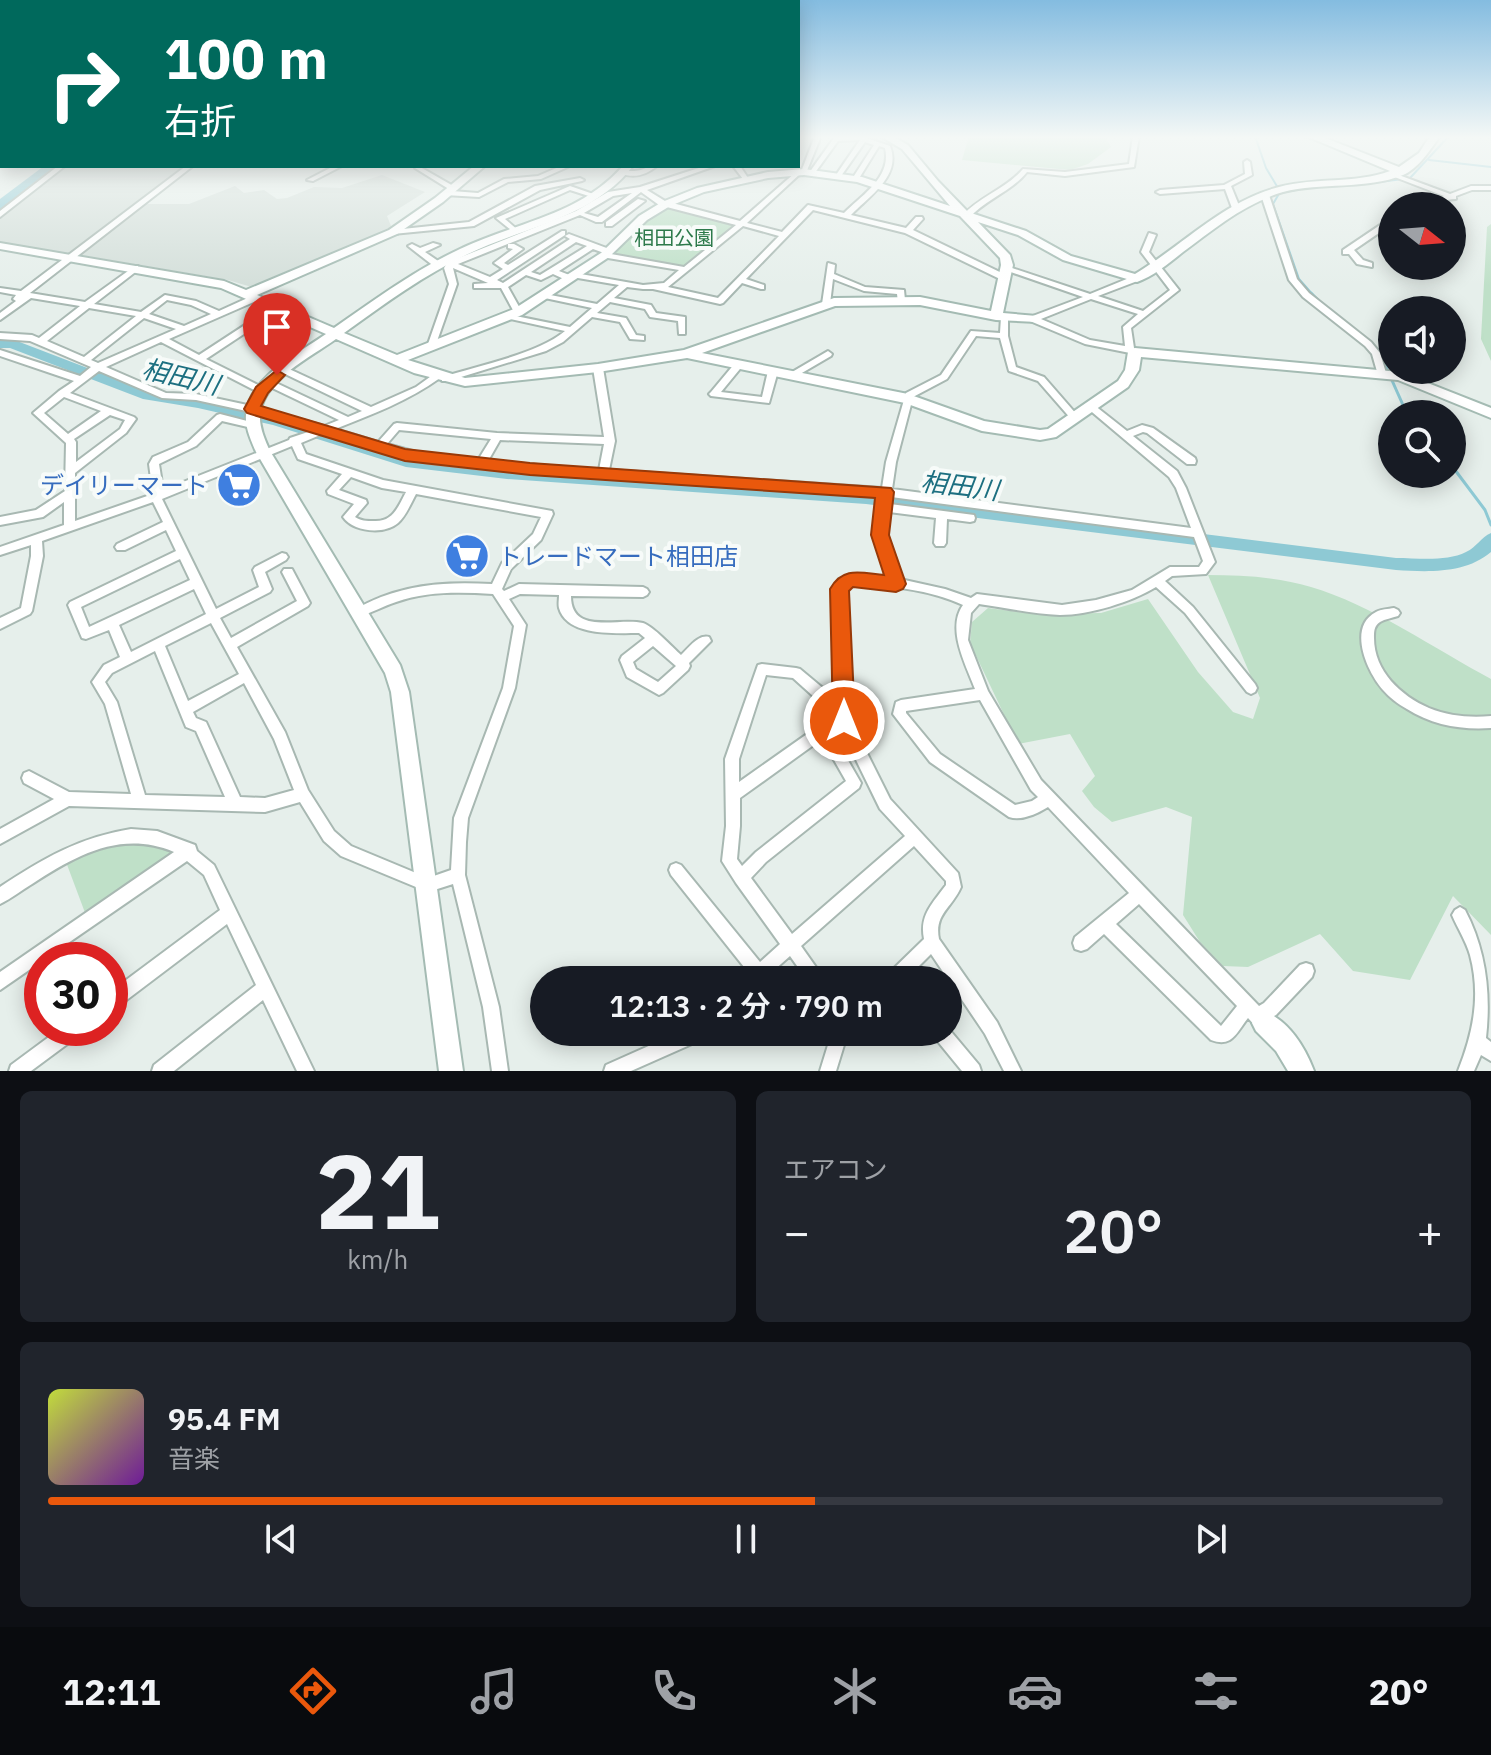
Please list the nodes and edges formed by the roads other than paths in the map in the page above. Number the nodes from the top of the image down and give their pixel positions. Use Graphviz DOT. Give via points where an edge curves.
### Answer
graph roads {
  1 [pos="37,186"];
  2 [pos="164,186"];
  3 [pos="443,186"];
  4 [pos="456,186"];
  5 [pos="495,186"];
  6 [pos="549,186"];
  7 [pos="607,186"];
  8 [pos="650,186"];
  9 [pos="721,186"];
  10 [pos="789,186"];
  11 [pos="877,186"];
  12 [pos="939,186"];
  13 [pos="1010,186"];
  14 [pos="1300,186"];
  15 [pos="1228,187"];
  16 [pos="1491,188"];
  17 [pos="641,189"];
  18 [pos="450,191"];
  19 [pos="1160,192"];
  20 [pos="1463,192"];
  21 [pos="1265,195"];
  22 [pos="595,196"];
  23 [pos="641,201"];
  24 [pos="666,204"];
  25 [pos="1236,208"];
  26 [pos="0,215"];
  27 [pos="584,215"];
  28 [pos="846,215"];
  29 [pos="966,216"];
  30 [pos="919,219"];
  31 [pos="599,220"];
  32 [pos="609,224"];
  33 [pos="741,224"];
  34 [pos="546,226"];
  35 [pos="1378,228"];
  36 [pos="631,231"];
  37 [pos="908,231"];
  38 [pos="393,232"];
  39 [pos="516,232"];
  40 [pos="562,233"];
  41 [pos="784,235"];
  42 [pos="1152,235"];
  43 [pos="575,239"];
  44 [pos="436,245"];
  45 [pos="0,246"];
  46 [pos="511,246"];
  47 [pos="592,246"];
  48 [pos="607,254"];
  49 [pos="72,258"];
  50 [pos="445,263"];
  51 [pos="831,265"];
  52 [pos="1369,265"];
  53 [pos="1155,267"];
  54 [pos="135,268"];
  55 [pos="509,269"];
  56 [pos="684,269"];
  57 [pos="553,271"];
  58 [pos="525,272"];
  59 [pos="1006,273"];
  60 [pos="572,276"];
  61 [pos="832,276"];
  62 [pos="1137,278"];
  63 [pos="740,280"];
  64 [pos="499,283"];
  65 [pos="625,284"];
  66 [pos="477,286"];
  67 [pos="656,287"];
  68 [pos="761,287"];
  69 [pos="0,290"];
  70 [pos="26,295"];
  71 [pos="543,295"];
  72 [pos="252,296"];
  73 [pos="1091,297"];
  74 [pos="609,299"];
  75 [pos="901,300"];
  76 [pos="720,301"];
  77 [pos="826,304"];
  78 [pos="87,306"];
  79 [pos="734,306"];
  80 [pos="600,307"];
  81 [pos="277,308"];
  82 [pos="1142,313"];
  83 [pos="0,314"];
  84 [pos="219,314"];
  85 [pos="513,314"];
  86 [pos="591,314"];
  87 [pos="143,315"];
  88 [pos="1001,317"];
  89 [pos="1033,319"];
  90 [pos="185,329"];
  91 [pos="573,330"];
  92 [pos="682,332"];
  93 [pos="337,333"];
  94 [pos="0,336"];
  95 [pos="1004,336"];
  96 [pos="641,338"];
  97 [pos="162,339"];
  98 [pos="41,341"];
  99 [pos="432,344"];
  100 [pos="1132,351"];
  101 [pos="0,353"];
  102 [pos="686,354"];
  103 [pos="828,354"];
  104 [pos="199,359"];
  105 [pos="86,360"];
  106 [pos="398,360"];
  107 [pos="1378,361"];
  108 [pos="739,364"];
  109 [pos="99,366"];
  110 [pos="598,368"];
  111 [pos="284,370"];
  112 [pos="773,371"];
  113 [pos="1378,373"];
  114 [pos="792,375"];
  115 [pos="441,378"];
  116 [pos="79,379"];
  117 [pos="1420,384"];
  118 [pos="265,387"];
  119 [pos="62,393"];
  120 [pos="908,399"];
  121 [pos="1091,407"];
  122 [pos="108,411"];
  123 [pos="370,411"];
  124 [pos="1491,413"];
  125 [pos="252,417"];
  126 [pos="1075,418"];
  127 [pos="347,420"];
  128 [pos="320,430"];
  129 [pos="1126,435"];
  130 [pos="497,436"];
  131 [pos="69,438"];
  132 [pos="299,438"];
  133 [pos="610,441"];
  134 [pos="379,447"];
  135 [pos="263,452"];
  136 [pos="1191,461"];
  137 [pos="481,465"];
  138 [pos="71,471"];
  139 [pos="349,473"];
  140 [pos="603,473"];
  141 [pos="413,489"];
  142 [pos="70,493"];
  143 [pos="158,496"];
  144 [pos="884,499"];
  145 [pos="942,514"];
  146 [pos="970,518"];
  147 [pos="0,521"];
  148 [pos="169,524"];
  149 [pos="69,527"];
  150 [pos="1201,538"];
  151 [pos="36,539"];
  152 [pos="940,543"];
  153 [pos="121,547"];
  154 [pos="0,551"];
  155 [pos="183,553"];
  156 [pos="282,557"];
  157 [pos="288,572"];
  158 [pos="1156,580"];
  159 [pos="197,582"];
  160 [pos="896,584"];
  161 [pos="565,591"];
  162 [pos="643,592"];
  163 [pos="498,593"];
  164 [pos="971,603"];
  165 [pos="360,612"];
  166 [pos="1394,613"];
  167 [pos="213,616"];
  168 [pos="112,623"];
  169 [pos="0,624"];
  170 [pos="654,638"];
  171 [pos="705,641"];
  172 [pos="159,645"];
  173 [pos="229,645"];
  174 [pos="128,660"];
  175 [pos="681,663"];
  176 [pos="246,676"];
  177 [pos="1251,688"];
  178 [pos="983,694"];
  179 [pos="188,708"];
  180 [pos="1491,722"];
  181 [pos="824,730"];
  182 [pos="29,778"];
  183 [pos="303,794"];
  184 [pos="733,794"];
  185 [pos="1049,798"];
  186 [pos="68,799"];
  187 [pos="140,802"];
  188 [pos="236,805"];
  189 [pos="0,837"];
  190 [pos="913,838"];
  191 [pos="190,850"];
  192 [pos="676,870"];
  193 [pos="458,875"];
  194 [pos="741,878"];
  195 [pos="428,885"];
  196 [pos="1139,894"];
  197 [pos="0,896"];
  198 [pos="229,913"];
  199 [pos="1460,915"];
  200 [pos="1104,923"];
  201 [pos="932,942"];
  202 [pos="1081,943"];
  203 [pos="791,944"];
  204 [pos="748,966"];
  205 [pos="766,966"];
  206 [pos="807,966"];
  207 [pos="909,966"];
  208 [pos="1306,971"];
  209 [pos="0,982"];
  210 [pos="265,988"];
  211 [pos="128,989"];
  212 [pos="1256,1015"];
  213 [pos="51,1046"];
  214 [pos="668,1046"];
  215 [pos="836,1046"];
  216 [pos="952,1046"];
  217 [pos="1485,1049"];
  218 [pos="170,1067"];
  219 [pos="17,1071"];
  220 [pos="306,1071"];
  221 [pos="451,1071"];
  222 [pos="500,1071"];
  223 [pos="612,1071"];
  224 [pos="828,1071"];
  225 [pos="973,1071"];
  226 [pos="1013,1071"];
  227 [pos="1302,1071"];
  228 [pos="1466,1071"];
  1 -- 26 [label="street"];
  2 -- 49 [label="street"];
  3 -- 18 [label="street"];
  4 -- 18 [label="street"];
  5 -- 18 [label="street" via="479,195"];
  6 -- 38 [label="street" via="471,224"];
  7 -- 22 [label="street"];
  8 -- 17 [label="street"];
  9 -- 24 [label="street"];
  10 -- 33 [label="street"];
  11 -- 28 [label="street"];
  11 -- 29 [label="street"];
  12 -- 29 [label="street"];
  13 -- 29 [label="street" via="983,199"];
  14 -- 21 [label="street"];
  15 -- 19 [label="street"];
  15 -- 25 [label="street"];
  16 -- 20 [label="street"];
  17 -- 24 [label="street"];
  17 -- 31 [label="street"];
  17 -- 34 [label="street" via="611,194"];
  18 -- 38 [label="street"];
  21 -- 25 [label="street"];
  21 -- 107 [label="street" via="1293,280 1368,344"];
  22 -- 39 [label="street"];
  22 -- 39 [label="street" via="570,188 500,218"];
  23 -- 32 [label="street"];
  24 -- 33 [label="street"];
  24 -- 36 [label="street"];
  25 -- 53 [label="street"];
  27 -- 31 [label="street"];
  28 -- 37 [label="street"];
  28 -- 41 [label="street" via="811,207"];
  29 -- 59 [label="street" via="1007,259"];
  29 -- 62 [label="street" via="1022,233 1067,258"];
  30 -- 37 [label="street"];
  31 -- 32 [label="street"];
  32 -- 36 [label="street"];
  33 -- 41 [label="street"];
  33 -- 56 [label="street"];
  34 -- 40 [label="street"];
  34 -- 50 [label="street"];
  35 -- 52 [label="street" via="1348,251"];
  36 -- 48 [label="street"];
  37 -- 59 [label="street"];
  38 -- 72 [label="street"];
  39 -- 50 [label="street"];
  40 -- 43 [label="street"];
  40 -- 55 [label="street"];
  41 -- 63 [label="street"];
  42 -- 53 [label="street" via="1145,252"];
  43 -- 47 [label="street"];
  43 -- 58 [label="street"];
  44 -- 50 [label="street" via="416,248"];
  45 -- 49 [label="street"];
  46 -- 55 [label="street" via="519,249 498,263"];
  47 -- 48 [label="street"];
  47 -- 57 [label="street"];
  48 -- 56 [label="street"];
  48 -- 60 [label="street"];
  49 -- 54 [label="street"];
  49 -- 70 [label="street"];
  50 -- 64 [label="street"];
  50 -- 93 [label="street"];
  50 -- 99 [label="street" via="453,284"];
  51 -- 61 [label="street"];
  53 -- 62 [label="street"];
  53 -- 82 [label="street" via="1173,285 1174,294"];
  54 -- 72 [label="street" via="199,278"];
  54 -- 78 [label="street"];
  55 -- 64 [label="street"];
  56 -- 67 [label="street"];
  57 -- 58 [label="street" via="541,278"];
  57 -- 60 [label="street"];
  58 -- 64 [label="street"];
  59 -- 73 [label="street"];
  59 -- 88 [label="street"];
  60 -- 65 [label="street"];
  60 -- 71 [label="street"];
  61 -- 75 [label="street" via="864,289 901,292"];
  61 -- 77 [label="street"];
  62 -- 73 [label="street"];
  63 -- 68 [label="street"];
  63 -- 76 [label="street"];
  64 -- 66 [label="street"];
  64 -- 85 [label="street"];
  65 -- 67 [label="street"];
  65 -- 74 [label="street"];
  67 -- 76 [label="street"];
  69 -- 70 [label="street"];
  70 -- 78 [label="street"];
  70 -- 83 [label="street"];
  71 -- 80 [label="street"];
  71 -- 85 [label="street"];
  72 -- 81 [label="street"];
  72 -- 84 [label="street"];
  73 -- 82 [label="street"];
  73 -- 89 [label="street"];
  74 -- 80 [label="street"];
  74 -- 92 [label="street" via="682,319"];
  75 -- 77 [label="street"];
  75 -- 88 [label="street"];
  76 -- 79 [label="street"];
  77 -- 102 [label="street"];
  78 -- 87 [label="street"];
  78 -- 98 [label="street"];
  80 -- 86 [label="street"];
  81 -- 93 [label="street"];
  81 -- 104 [label="street"];
  82 -- 100 [label="street" via="1127,327"];
  84 -- 87 [label="street" via="165,297"];
  84 -- 90 [label="street"];
  85 -- 91 [label="street"];
  85 -- 99 [label="street"];
  86 -- 91 [label="street"];
  86 -- 96 [label="street" via="623,320 633,337"];
  87 -- 90 [label="street"];
  87 -- 105 [label="street"];
  88 -- 89 [label="street"];
  88 -- 95 [label="street"];
  89 -- 100 [label="street" via="1088,342"];
  90 -- 97 [label="street"];
  91 -- 115 [label="street" via="543,349"];
  93 -- 106 [label="street"];
  93 -- 111 [label="street"];
  94 -- 98 [label="street"];
  95 -- 120 [label="street" via="974,333 944,377"];
  95 -- 126 [label="street" via="1012,369 1041,379"];
  97 -- 104 [label="street"];
  97 -- 109 [label="street"];
  98 -- 105 [label="street"];
  99 -- 106 [label="street"];
  100 -- 113 [label="street"];
  100 -- 121 [label="street" via="1128,377"];
  101 -- 116 [label="street"];
  102 -- 108 [label="street"];
  102 -- 110 [label="street"];
  103 -- 114 [label="street"];
  104 -- 118 [label="street"];
  105 -- 109 [label="street"];
  106 -- 115 [label="street"];
  108 -- 112 [label="street"];
  108 -- 112 [label="street" via="714,394 766,401"];
  109 -- 116 [label="street"];
  109 -- 125 [label="street" via="165,396 196,397"];
  110 -- 115 [label="street" via="488,381"];
  110 -- 133 [label="street"];
  111 -- 118 [label="street"];
  111 -- 123 [label="street"];
  112 -- 114 [label="street"];
  114 -- 120 [label="street"];
  115 -- 123 [label="street"];
  116 -- 119 [label="street"];
  117 -- 124 [label="street"];
  118 -- 125 [label="street"];
  118 -- 127 [label="street"];
  119 -- 122 [label="street"];
  119 -- 131 [label="street" via="38,413"];
  120 -- 126 [label="street" via="965,421 1030,435 1051,434"];
  120 -- 144 [label="street"];
  121 -- 126 [label="street"];
  121 -- 129 [label="street"];
  122 -- 131 [label="street"];
  122 -- 138 [label="street" via="131,419"];
  123 -- 127 [label="street"];
  125 -- 128 [label="street"];
  125 -- 135 [label="street"];
  125 -- 143 [label="street" via="220,417 192,444 157,460"];
  127 -- 128 [label="street"];
  128 -- 132 [label="street"];
  128 -- 134 [label="street"];
  129 -- 136 [label="street" via="1150,430"];
  129 -- 150 [label="street" via="1173,474"];
  130 -- 133 [label="street"];
  130 -- 134 [label="street" via="397,426"];
  130 -- 137 [label="street"];
  131 -- 138 [label="street"];
  132 -- 135 [label="street"];
  132 -- 139 [label="street" via="302,456"];
  133 -- 140 [label="street"];
  134 -- 137 [label="street"];
  135 -- 143 [label="street"];
  135 -- 165 [label="street"];
  137 -- 140 [label="street"];
  138 -- 142 [label="street"];
  139 -- 141 [label="street"];
  139 -- 141 [label="street" via="332,491 362,503 348,517 357,524 392,524"];
  140 -- 144 [label="street"];
  141 -- 163 [label="street" via="548,514 537,537 506,566"];
  142 -- 147 [label="street" via="39,514"];
  142 -- 149 [label="street"];
  143 -- 148 [label="street"];
  143 -- 149 [label="street"];
  144 -- 145 [label="street"];
  144 -- 150 [label="street"];
  144 -- 160 [label="street" via="880,535"];
  145 -- 146 [label="street"];
  145 -- 152 [label="street"];
  148 -- 153 [label="street"];
  148 -- 155 [label="street"];
  149 -- 151 [label="street"];
  150 -- 158 [label="street" via="1209,562 1202,571 1170,572"];
  151 -- 154 [label="street"];
  151 -- 169 [label="street" via="26,611"];
  155 -- 159 [label="street"];
  155 -- 168 [label="street" via="74,605 86,634"];
  156 -- 167 [label="street" via="259,570 266,589"];
  157 -- 173 [label="street" via="304,603"];
  158 -- 164 [label="street" via="1135,594 1062,610 986,599"];
  158 -- 177 [label="street" via="1189,610"];
  159 -- 167 [label="street"];
  159 -- 168 [label="street"];
  160 -- 164 [label="street"];
  160 -- 190 [label="street" via="848,579 840,589 844,721 885,804"];
  161 -- 162 [label="street"];
  161 -- 163 [label="street"];
  161 -- 170 [label="street" via="565,608 575,621 602,628 642,628"];
  163 -- 165 [label="street" via="412,590"];
  163 -- 193 [label="street" via="517,618 519,632 497,727 461,818"];
  164 -- 178 [label="street" via="962,640"];
  165 -- 195 [label="street" via="394,671 400,692"];
  166 -- 180 [label="street" via="1381,613 1367,629 1378,672 1389,688 1442,719"];
  167 -- 172 [label="street"];
  167 -- 173 [label="street"];
  168 -- 174 [label="street"];
  170 -- 175 [label="street"];
  170 -- 175 [label="street" via="626,660 631,673 659,689 684,666"];
  171 -- 175 [label="street"];
  172 -- 174 [label="street"];
  172 -- 179 [label="street"];
  173 -- 176 [label="street"];
  174 -- 187 [label="street" via="108,669 98,682 111,702"];
  176 -- 179 [label="street"];
  176 -- 183 [label="street" via="273,722"];
  178 -- 185 [label="street" via="1023,765"];
  178 -- 185 [label="street" via="901,706 899,714 935,758 1014,812"];
  179 -- 188 [label="street"];
  181 -- 184 [label="street"];
  181 -- 184 [label="street" via="819,693 796,673 762,669 732,759"];
  181 -- 194 [label="street" via="854,783"];
  182 -- 186 [label="street"];
  183 -- 188 [label="street" via="265,805"];
  183 -- 195 [label="street" via="329,836 346,851"];
  184 -- 194 [label="street" via="729,861"];
  185 -- 196 [label="street"];
  186 -- 187 [label="street"];
  186 -- 189 [label="street"];
  187 -- 188 [label="street"];
  190 -- 201 [label="street" via="953,878 954,887 930,920"];
  190 -- 203 [label="street"];
  191 -- 197 [label="street" via="131,834 102,840 56,859"];
  191 -- 198 [label="street" via="209,870"];
  191 -- 209 [label="street"];
  192 -- 204 [label="street"];
  193 -- 195 [label="street"];
  193 -- 222 [label="street" via="491,1007"];
  194 -- 203 [label="street"];
  195 -- 221 [label="street"];
  196 -- 200 [label="street"];
  196 -- 212 [label="street"];
  198 -- 210 [label="street"];
  198 -- 211 [label="street"];
  199 -- 217 [label="street" via="1483,968"];
  200 -- 202 [label="street"];
  200 -- 212 [label="street" via="1217,1034"];
  201 -- 207 [label="street"];
  201 -- 226 [label="street" via="991,1028"];
  203 -- 205 [label="street"];
  203 -- 206 [label="street"];
  208 -- 212 [label="street" via="1270,1009"];
  210 -- 218 [label="street"];
  210 -- 220 [label="street"];
  212 -- 227 [label="street" via="1285,1042"];
  213 -- 219 [label="street"];
  214 -- 223 [label="street"];
  215 -- 224 [label="street"];
  216 -- 225 [label="street"];
  217 -- 228 [label="street"];
}
